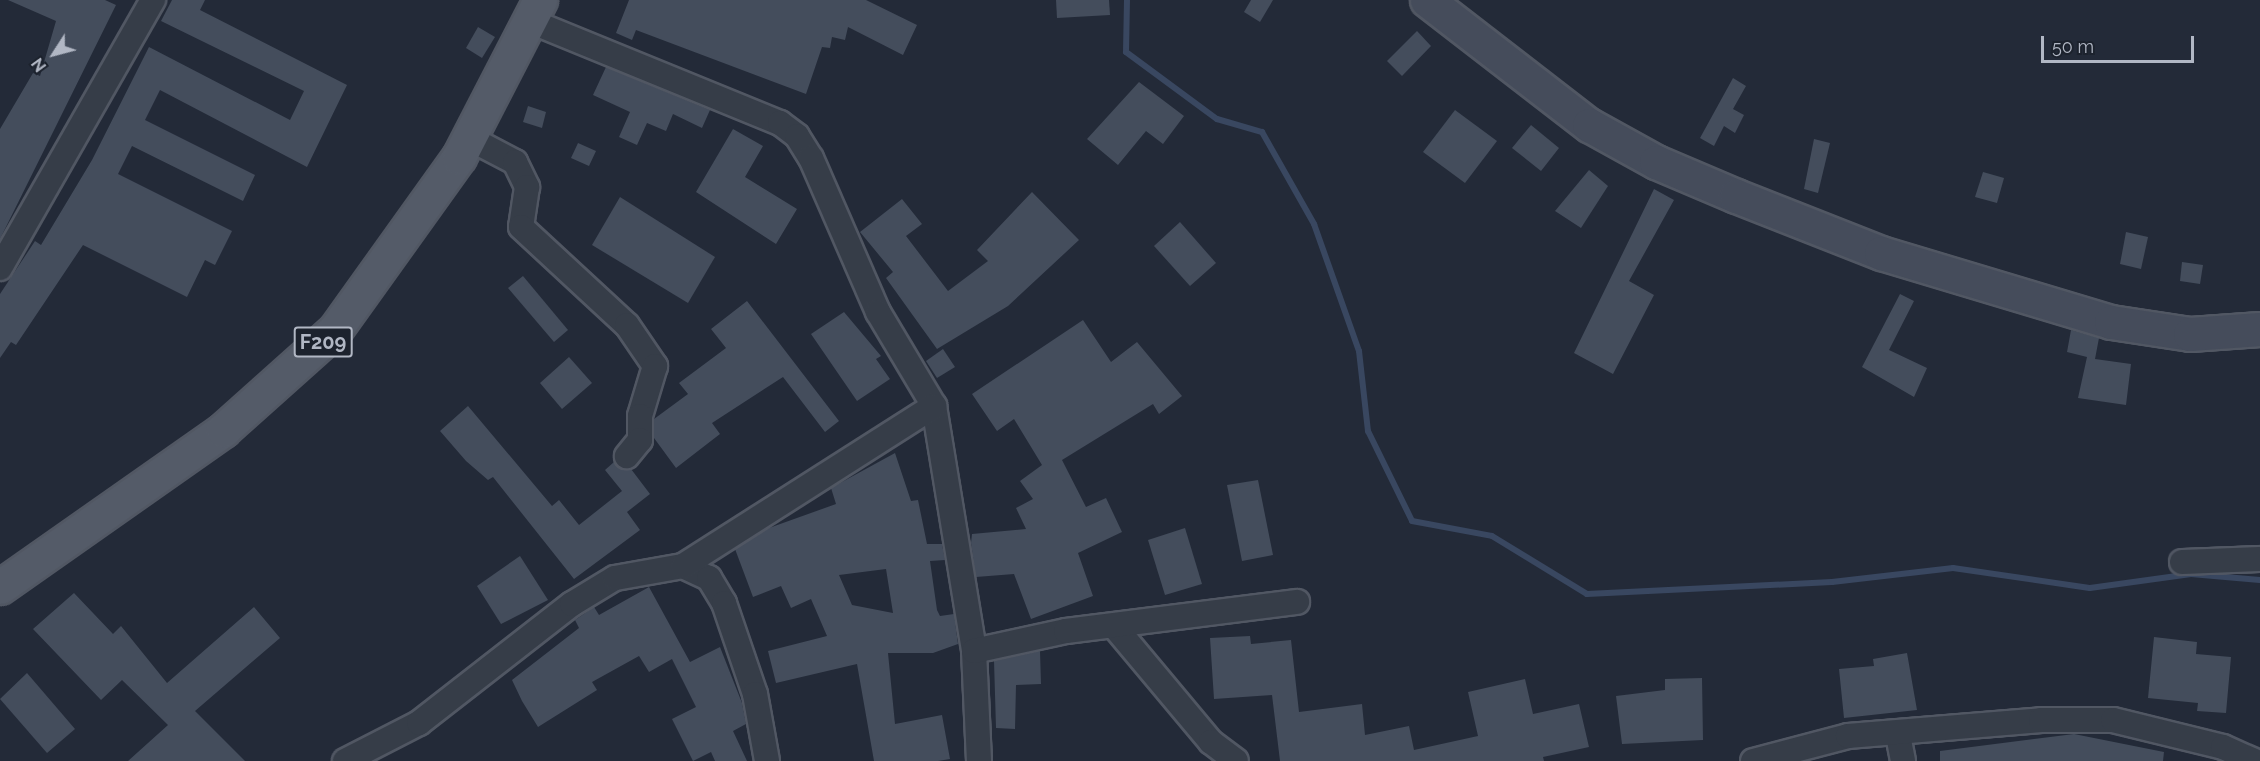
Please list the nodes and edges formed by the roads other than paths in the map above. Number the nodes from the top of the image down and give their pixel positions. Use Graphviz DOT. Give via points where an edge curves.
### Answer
graph roads {
  1 [pos="153,0"];
  2 [pos="1427,0"];
  3 [pos="535,11"];
  4 [pos="469,138"];
  5 [pos="0,268"];
  6 [pos="2260,329"];
  7 [pos="934,406"];
  8 [pos="627,456"];
  9 [pos="2260,559"];
  10 [pos="2182,562"];
  11 [pos="683,566"];
  12 [pos="0,587"];
  13 [pos="1297,602"];
  14 [pos="1114,626"];
  15 [pos="974,651"];
  16 [pos="1898,735"];
  17 [pos="345,761"];
  18 [pos="767,761"];
  19 [pos="979,761"];
  20 [pos="1236,761"];
  21 [pos="1753,761"];
  22 [pos="1903,761"];
  23 [pos="2254,761"];
  1 -- 5 [label="street"];
  2 -- 6 [label="main road" via="1589,125 1656,162 1736,196 1881,253 2111,322 2190,334"];
  3 -- 4 [label="main road, F209"];
  3 -- 7 [label="street" via="780,123 797,136 878,312"];
  4 -- 8 [label="street" via="514,162 527,187 521,227 627,325 655,366 640,416 640,440"];
  4 -- 12 [label="main road, F209" via="374,281 292,372 149,485"];
  7 -- 11 [label="street"];
  7 -- 15 [label="street"];
  9 -- 10 [label="street"];
  11 -- 17 [label="street" via="615,579 572,604 419,723"];
  11 -- 18 [label="street" via="709,578 724,603 755,694"];
  13 -- 14 [label="street"];
  14 -- 15 [label="street"];
  14 -- 20 [label="street" via="1211,742"];
  15 -- 19 [label="street"];
  16 -- 21 [label="street" via="1848,736"];
  16 -- 22 [label="street"];
  16 -- 23 [label="street" via="2041,720 2113,720 2223,747"];
}
